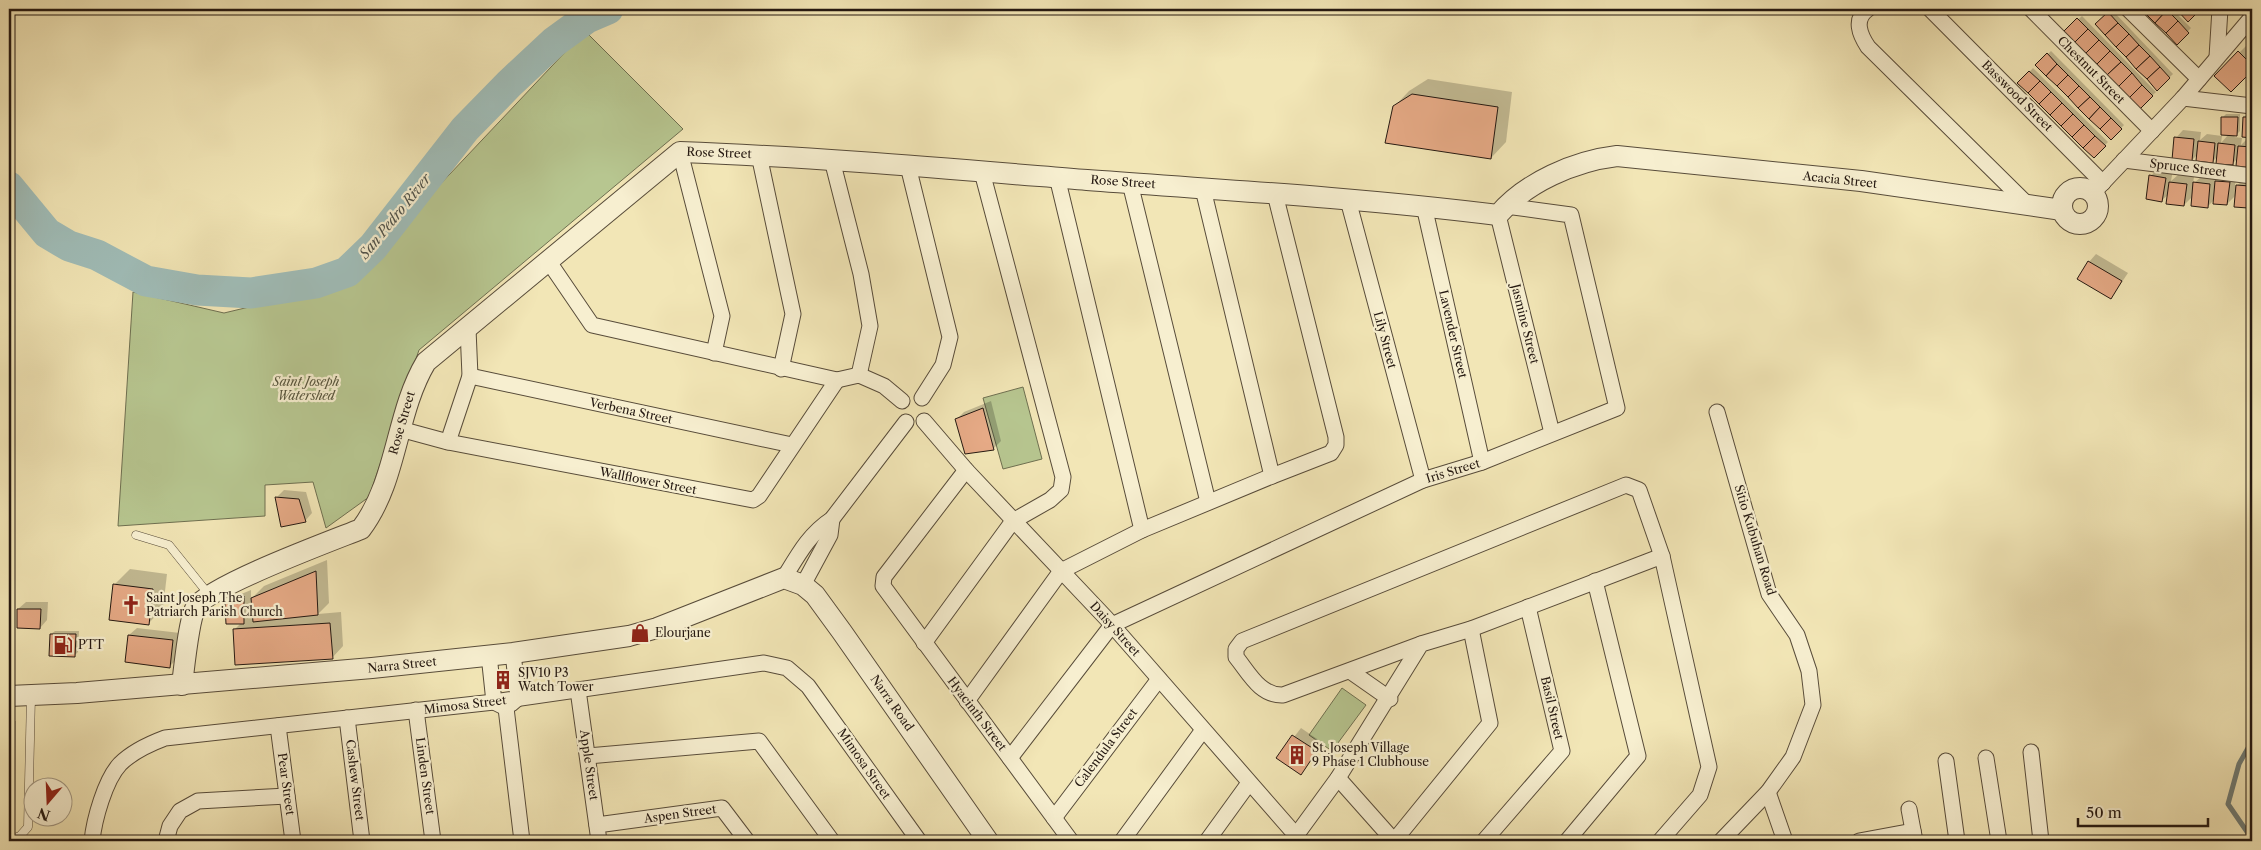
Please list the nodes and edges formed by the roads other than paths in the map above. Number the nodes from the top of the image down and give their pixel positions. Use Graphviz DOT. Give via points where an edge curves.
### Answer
graph roads {
  1 [pos="1868,9"];
  2 [pos="1930,9"];
  3 [pos="2031,9"];
  4 [pos="2128,9"];
  5 [pos="2220,9"];
  6 [pos="2250,26"];
  7 [pos="2217,57"];
  8 [pos="2199,79"];
  9 [pos="2182,98"];
  10 [pos="2252,106"];
  11 [pos="2152,131"];
  12 [pos="680,152"];
  13 [pos="759,154"];
  14 [pos="832,160"];
  15 [pos="2124,160"];
  16 [pos="908,166"];
  17 [pos="982,172"];
  18 [pos="2252,176"];
  19 [pos="1057,177"];
  20 [pos="1130,183"];
  21 [pos="2098,188"];
  22 [pos="1203,189"];
  23 [pos="1275,194"];
  24 [pos="1348,200"];
  25 [pos="2026,204"];
  26 [pos="1424,206"];
  27 [pos="1502,210"];
  28 [pos="2062,210"];
  29 [pos="550,262"];
  30 [pos="468,329"];
  31 [pos="714,353"];
  32 [pos="781,369"];
  33 [pos="859,375"];
  34 [pos="470,376"];
  35 [pos="837,380"];
  36 [pos="922,398"];
  37 [pos="902,401"];
  38 [pos="1717,412"];
  39 [pos="924,421"];
  40 [pos="906,422"];
  41 [pos="400,429"];
  42 [pos="1552,433"];
  43 [pos="448,442"];
  44 [pos="792,445"];
  45 [pos="1482,462"];
  46 [pos="966,470"];
  47 [pos="1272,476"];
  48 [pos="1423,480"];
  49 [pos="1208,502"];
  50 [pos="832,519"];
  51 [pos="1013,521"];
  52 [pos="1142,530"];
  53 [pos="136,535"];
  54 [pos="1662,556"];
  55 [pos="1061,571"];
  56 [pos="784,578"];
  57 [pos="1594,581"];
  58 [pos="803,586"];
  59 [pos="210,596"];
  60 [pos="1528,607"];
  61 [pos="1112,625"];
  62 [pos="1471,629"];
  63 [pos="924,642"];
  64 [pos="1421,644"];
  65 [pos="513,653"];
  66 [pos="489,656"];
  67 [pos="1350,671"];
  68 [pos="1159,679"];
  69 [pos="182,685"];
  70 [pos="578,690"];
  71 [pos="9,696"];
  72 [pos="31,696"];
  73 [pos="1390,699"];
  74 [pos="967,701"];
  75 [pos="506,703"];
  76 [pos="416,710"];
  77 [pos="347,718"];
  78 [pos="278,726"];
  79 [pos="1203,730"];
  80 [pos="2031,752"];
  81 [pos="588,756"];
  82 [pos="1010,758"];
  83 [pos="1986,758"];
  84 [pos="1946,761"];
  85 [pos="1338,778"];
  86 [pos="1249,782"];
  87 [pos="1768,792"];
  88 [pos="287,796"];
  89 [pos="1909,809"];
  90 [pos="1054,818"];
  91 [pos="597,825"];
  92 [pos="1914,836"];
  93 [pos="1296,839"];
  94 [pos="9,840"];
  95 [pos="92,841"];
  96 [pos="166,841"];
  97 [pos="293,841"];
  98 [pos="362,841"];
  99 [pos="433,841"];
  100 [pos="522,841"];
  101 [pos="599,841"];
  102 [pos="747,841"];
  103 [pos="832,841"];
  104 [pos="919,841"];
  105 [pos="988,841"];
  106 [pos="1071,841"];
  107 [pos="1122,841"];
  108 [pos="1207,841"];
  109 [pos="1394,841"];
  110 [pos="1484,841"];
  111 [pos="1567,841"];
  112 [pos="1660,841"];
  113 [pos="1721,841"];
  114 [pos="1785,841"];
  115 [pos="1860,841"];
  116 [pos="1956,841"];
  117 [pos="1999,841"];
  118 [pos="2041,841"];
  1 -- 25 [label="street" via="1859,22 1860,36 1868,46"];
  2 -- 21 [label="street, Basswood Street"];
  3 -- 11 [label="street, Chestnut Street"];
  4 -- 8 [label="street"];
  5 -- 7 [label="street"];
  6 -- 7 [label="street"];
  7 -- 8 [label="street"];
  8 -- 9 [label="street"];
  9 -- 10 [label="street"];
  9 -- 11 [label="street"];
  11 -- 15 [label="street"];
  12 -- 13 [label="street, Rose Street"];
  12 -- 29 [label="street, Rose Street"];
  12 -- 31 [label="street" via="722,316"];
  13 -- 14 [label="street, Rose Street"];
  13 -- 32 [label="street" via="793,314"];
  14 -- 16 [label="street, Rose Street"];
  14 -- 33 [label="street" via="861,274 870,326"];
  15 -- 18 [label="street, Spruce Street"];
  15 -- 21 [label="street"];
  16 -- 17 [label="street, Rose Street"];
  16 -- 36 [label="street" via="950,337 942,365"];
  17 -- 19 [label="street, Rose Street"];
  17 -- 51 [label="street" via="1063,477 1061,490 1050,500"];
  19 -- 20 [label="street, Rose Street"];
  19 -- 52 [label="street"];
  20 -- 22 [label="street, Rose Street"];
  20 -- 49 [label="street"];
  21 -- 28 [label="street" via="2074,188 2064,197"];
  21 -- 28 [label="street" via="2097,212 2088,222 2070,221"];
  22 -- 23 [label="street, Rose Street"];
  22 -- 47 [label="street"];
  23 -- 24 [label="street, Rose Street"];
  23 -- 47 [label="street" via="1336,445 1330,453"];
  24 -- 26 [label="street, Rose Street"];
  24 -- 48 [label="street, Lily Street"];
  25 -- 27 [label="street, Acacia Street" via="1861,181 1617,156 1598,158 1556,172"];
  25 -- 28 [label="street, Acacia Street"];
  26 -- 27 [label="street, Rose Street"];
  26 -- 45 [label="street, Lavender Street"];
  27 -- 42 [label="street, Jasmine Street"];
  27 -- 42 [label="street, Iris Street" via="1571,215 1616,408"];
  29 -- 30 [label="street, Rose Street"];
  29 -- 31 [label="street" via="592,325"];
  30 -- 34 [label="street"];
  30 -- 41 [label="street, Rose Street" via="426,362 410,390"];
  31 -- 32 [label="street"];
  32 -- 35 [label="street"];
  33 -- 35 [label="street"];
  33 -- 37 [label="street" via="884,386"];
  34 -- 43 [label="street"];
  34 -- 44 [label="street, Verbena Street"];
  35 -- 44 [label="street, Wallflower Street"];
  36 -- 37 [label="street" via="914,395"];
  36 -- 39 [label="street" via="929,409"];
  37 -- 40 [label="street" via="899,410"];
  38 -- 87 [label="street, Sitio Kubuhan Road" via="1769,594 1797,635 1809,671 1812,705 1793,757"];
  39 -- 40 [label="street" via="915,425"];
  39 -- 46 [label="street, Daisy Street"];
  40 -- 50 [label="street"];
  41 -- 43 [label="street, Wallflower Street"];
  41 -- 59 [label="street, Rose Street" via="384,486 371,516 361,529 238,580"];
  42 -- 45 [label="street, Iris Street"];
  43 -- 44 [label="street, Wallflower Street" via="753,500 759,496"];
  45 -- 48 [label="street, Iris Street"];
  46 -- 51 [label="street, Daisy Street"];
  46 -- 63 [label="street, Hyacinth Street" via="884,577 883,586"];
  47 -- 49 [label="street"];
  48 -- 61 [label="street, Iris Street"];
  49 -- 52 [label="street"];
  50 -- 56 [label="street" via="805,543"];
  50 -- 58 [label="street" via="830,535"];
  51 -- 55 [label="street, Daisy Street"];
  51 -- 63 [label="street"];
  52 -- 55 [label="street"];
  53 -- 59 [label="lane" via="169,545"];
  54 -- 57 [label="street"];
  54 -- 67 [label="street" via="1639,490 1626,485 1242,641 1236,649 1236,657 1264,691 1272,695 1283,695"];
  54 -- 112 [label="street" via="1709,767 1700,795"];
  55 -- 61 [label="street, Daisy Street"];
  55 -- 74 [label="street"];
  56 -- 58 [label="street, Narra Road"];
  56 -- 65 [label="street, Narra Street" via="629,636"];
  57 -- 60 [label="street"];
  57 -- 111 [label="street" via="1638,756"];
  58 -- 105 [label="street, Narra Road" via="814,595 842,632"];
  59 -- 69 [label="street, Rose Street" via="196,607"];
  60 -- 62 [label="street"];
  60 -- 110 [label="street, Basil Street" via="1562,751"];
  61 -- 68 [label="street, Daisy Street"];
  61 -- 82 [label="street"];
  62 -- 64 [label="street"];
  62 -- 109 [label="street" via="1490,723"];
  63 -- 74 [label="street, Hyacinth Street"];
  64 -- 67 [label="street"];
  64 -- 73 [label="street"];
  65 -- 66 [label="street, Narra Street"];
  65 -- 75 [label="street"];
  66 -- 69 [label="street, Narra Street"];
  66 -- 75 [label="street"];
  67 -- 73 [label="street"];
  68 -- 79 [label="street, Daisy Street"];
  68 -- 90 [label="street, Calendula Street"];
  69 -- 72 [label="street, Narra Street"];
  70 -- 75 [label="street, Mimosa Street"];
  70 -- 81 [label="street, Apple Street"];
  70 -- 104 [label="street, Mimosa Street" via="764,663 787,668 808,686"];
  71 -- 72 [label="street, Narra Street"];
  72 -- 94 [label="lane" via="28,827 20,836"];
  73 -- 85 [label="street"];
  74 -- 82 [label="street, Hyacinth Street"];
  75 -- 76 [label="street, Mimosa Street"];
  75 -- 100 [label="street"];
  76 -- 77 [label="street, Mimosa Street"];
  76 -- 99 [label="street, Linden Street"];
  77 -- 78 [label="street, Mimosa Street"];
  77 -- 98 [label="street, Cashew Street"];
  78 -- 88 [label="street, Pear Street"];
  78 -- 95 [label="street, Mimosa Street" via="165,738 150,744 120,764 102,800"];
  79 -- 86 [label="street, Daisy Street"];
  79 -- 107 [label="street"];
  80 -- 118 [label="street"];
  81 -- 91 [label="street, Apple Street"];
  81 -- 103 [label="street" via="759,741"];
  82 -- 90 [label="street, Hyacinth Street"];
  83 -- 117 [label="street"];
  84 -- 116 [label="street"];
  85 -- 93 [label="street"];
  85 -- 109 [label="street"];
  86 -- 93 [label="street, Daisy Street"];
  86 -- 108 [label="street"];
  87 -- 113 [label="street, Sitio Kubuhan Road"];
  87 -- 114 [label="street"];
  88 -- 96 [label="street" via="198,801 180,811 170,826"];
  88 -- 97 [label="street, Pear Street"];
  89 -- 92 [label="street"];
  90 -- 106 [label="street, Hyacinth Street"];
  91 -- 101 [label="street, Apple Street"];
  91 -- 102 [label="street, Aspen Street" via="722,808"];
  92 -- 115 [label="street"];
}
